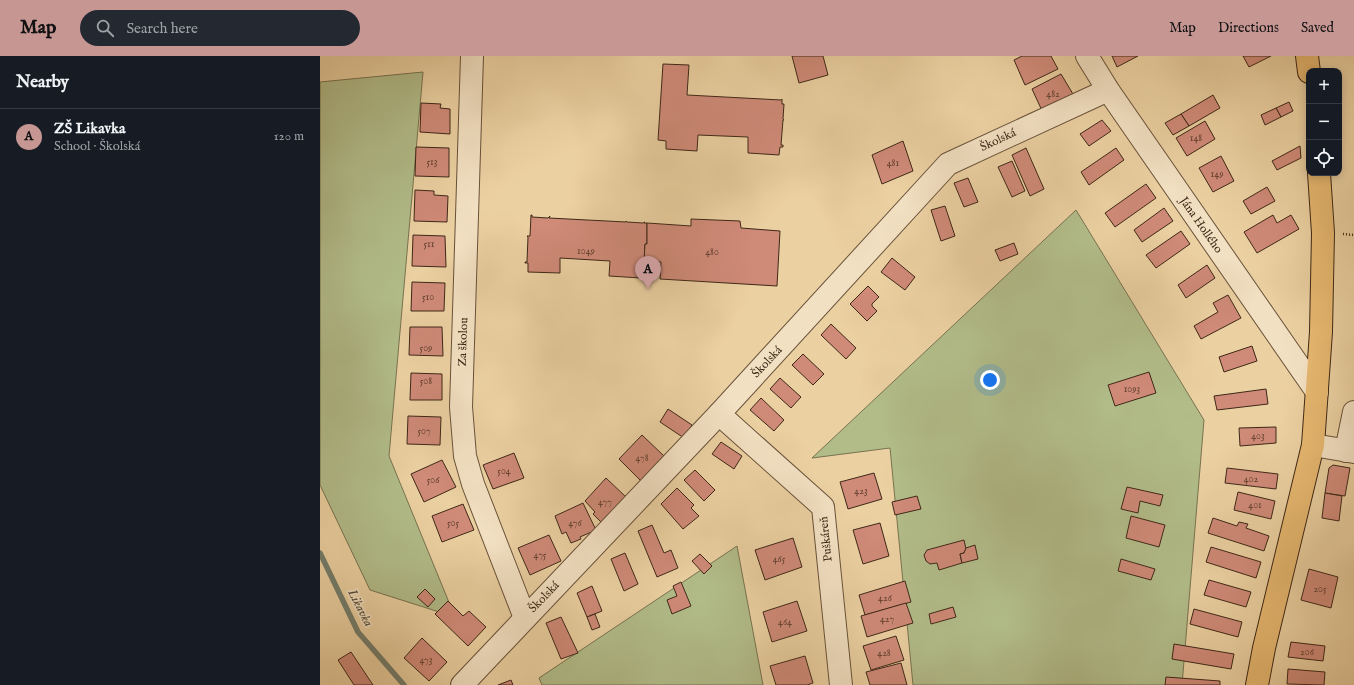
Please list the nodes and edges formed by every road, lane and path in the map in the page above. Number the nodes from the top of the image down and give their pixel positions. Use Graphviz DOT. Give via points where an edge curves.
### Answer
graph roads {
  1 [pos="472,56"];
  2 [pos="1087,56"];
  3 [pos="1307,56"];
  4 [pos="1308,68"];
  5 [pos="1108,90"];
  6 [pos="1320,176"];
  7 [pos="1317,392"];
  8 [pos="1354,412"];
  9 [pos="719,414"];
  10 [pos="1313,445"];
  11 [pos="1350,452"];
  12 [pos="525,618"];
  13 [pos="462,685"];
  14 [pos="841,685"];
  15 [pos="1257,685"];
  1 -- 12 [label="street, Za školou" via="461,407 466,456 473,484"];
  2 -- 5 [label="street, Jána Hollého"];
  3 -- 4 [label="main road"];
  5 -- 7 [label="street, Jána Hollého"];
  5 -- 9 [label="street, Školská" via="948,164"];
  6 -- 7 [label="main road" via="1323,233"];
  7 -- 10 [label="main road"];
  8 -- 11 [label="street"];
  9 -- 12 [label="street, Školská"];
  9 -- 14 [label="street, Puškáreň" via="823,507"];
  10 -- 11 [label="street"];
  10 -- 15 [label="main road"];
  12 -- 13 [label="street, Školská"];
}
